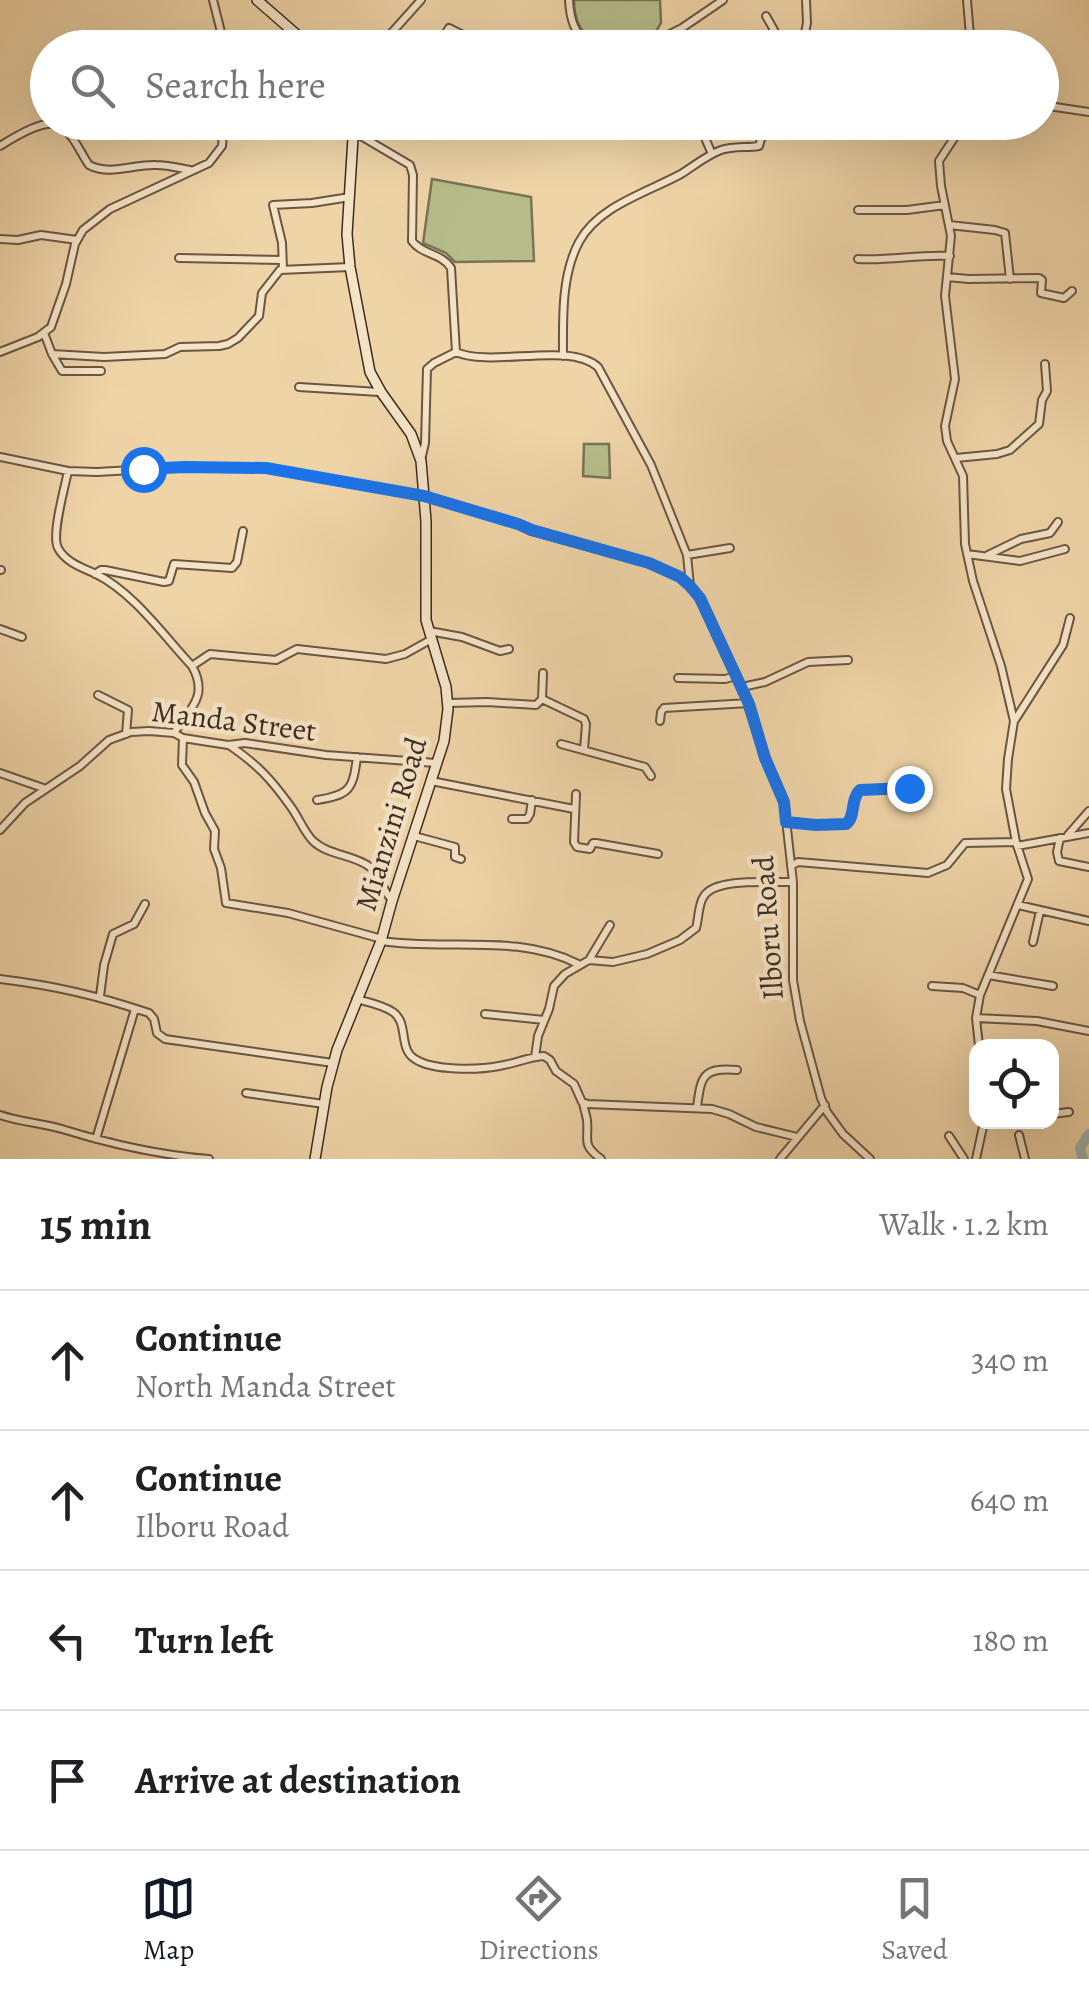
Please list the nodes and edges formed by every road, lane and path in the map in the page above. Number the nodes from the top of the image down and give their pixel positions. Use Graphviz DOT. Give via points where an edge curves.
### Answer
graph roads {
  1 [pos="213,0"];
  2 [pos="257,0"];
  3 [pos="421,0"];
  4 [pos="569,0"];
  5 [pos="723,0"];
  6 [pos="806,0"];
  7 [pos="967,0"];
  8 [pos="766,16"];
  9 [pos="220,30"];
  10 [pos="291,30"];
  11 [pos="397,30"];
  12 [pos="575,30"];
  13 [pos="678,30"];
  14 [pos="774,30"];
  15 [pos="806,30"];
  16 [pos="970,30"];
  17 [pos="1059,108"];
  18 [pos="1089,112"];
  19 [pos="30,130"];
  20 [pos="72,140"];
  21 [pos="221,140"];
  22 [pos="353,140"];
  23 [pos="374,140"];
  24 [pos="706,140"];
  25 [pos="762,140"];
  26 [pos="952,140"];
  27 [pos="0,146"];
  28 [pos="712,154"];
  29 [pos="194,170"];
  30 [pos="350,196"];
  31 [pos="945,205"];
  32 [pos="858,210"];
  33 [pos="949,225"];
  34 [pos="0,240"];
  35 [pos="78,240"];
  36 [pos="950,256"];
  37 [pos="179,258"];
  38 [pos="858,259"];
  39 [pos="282,264"];
  40 [pos="350,268"];
  41 [pos="947,277"];
  42 [pos="1010,279"];
  43 [pos="1072,291"];
  44 [pos="44,333"];
  45 [pos="0,352"];
  46 [pos="456,352"];
  47 [pos="52,354"];
  48 [pos="562,356"];
  49 [pos="1045,364"];
  50 [pos="101,371"];
  51 [pos="299,387"];
  52 [pos="381,392"];
  53 [pos="0,457"];
  54 [pos="956,458"];
  55 [pos="421,462"];
  56 [pos="68,471"];
  57 [pos="424,496"];
  58 [pos="1058,522"];
  59 [pos="243,531"];
  60 [pos="730,548"];
  61 [pos="1065,549"];
  62 [pos="967,554"];
  63 [pos="687,555"];
  64 [pos="987,556"];
  65 [pos="95,574"];
  66 [pos="690,586"];
  67 [pos="1070,618"];
  68 [pos="0,629"];
  69 [pos="430,635"];
  70 [pos="22,638"];
  71 [pos="509,649"];
  72 [pos="848,660"];
  73 [pos="192,666"];
  74 [pos="543,673"];
  75 [pos="736,676"];
  76 [pos="678,678"];
  77 [pos="742,687"];
  78 [pos="98,695"];
  79 [pos="542,700"];
  80 [pos="448,704"];
  81 [pos="749,704"];
  82 [pos="660,721"];
  83 [pos="1014,721"];
  84 [pos="174,733"];
  85 [pos="126,734"];
  86 [pos="183,738"];
  87 [pos="562,744"];
  88 [pos="228,745"];
  89 [pos="584,749"];
  90 [pos="357,756"];
  91 [pos="436,763"];
  92 [pos="0,773"];
  93 [pos="652,776"];
  94 [pos="430,781"];
  95 [pos="909,788"];
  96 [pos="47,790"];
  97 [pos="576,794"];
  98 [pos="317,800"];
  99 [pos="532,800"];
  100 [pos="574,809"];
  101 [pos="1089,811"];
  102 [pos="512,819"];
  103 [pos="786,822"];
  104 [pos="0,830"];
  105 [pos="1089,833"];
  106 [pos="414,836"];
  107 [pos="1063,837"];
  108 [pos="1016,844"];
  109 [pos="658,854"];
  110 [pos="461,859"];
  111 [pos="791,866"];
  112 [pos="1089,867"];
  113 [pos="793,882"];
  114 [pos="392,900"];
  115 [pos="145,904"];
  116 [pos="1018,906"];
  117 [pos="1040,912"];
  118 [pos="1089,921"];
  119 [pos="610,925"];
  120 [pos="381,940"];
  121 [pos="1033,942"];
  122 [pos="589,960"];
  123 [pos="579,964"];
  124 [pos="988,975"];
  125 [pos="0,979"];
  126 [pos="932,986"];
  127 [pos="1054,986"];
  128 [pos="980,995"];
  129 [pos="100,996"];
  130 [pos="356,999"];
  131 [pos="135,1009"];
  132 [pos="485,1014"];
  133 [pos="976,1018"];
  134 [pos="544,1020"];
  135 [pos="1089,1032"];
  136 [pos="978,1039"];
  137 [pos="535,1056"];
  138 [pos="333,1063"];
  139 [pos="737,1070"];
  140 [pos="246,1093"];
  141 [pos="582,1102"];
  142 [pos="324,1104"];
  143 [pos="825,1105"];
  144 [pos="698,1108"];
  145 [pos="1069,1112"];
  146 [pos="1059,1113"];
  147 [pos="0,1115"];
  148 [pos="982,1129"];
  149 [pos="1019,1134"];
  150 [pos="949,1136"];
  151 [pos="796,1137"];
  152 [pos="96,1140"];
  153 [pos="208,1159"];
  154 [pos="314,1159"];
  155 [pos="601,1159"];
  156 [pos="780,1159"];
  157 [pos="870,1159"];
  158 [pos="964,1159"];
  159 [pos="976,1159"];
  160 [pos="1025,1159"];
  1 -- 9 [label="street"];
  2 -- 10 [label="street"];
  3 -- 11 [label="street"];
  4 -- 12 [label="street"];
  5 -- 13 [label="street"];
  6 -- 15 [label="street"];
  7 -- 16 [label="street"];
  8 -- 14 [label="street"];
  17 -- 18 [label="street"];
  19 -- 27 [label="street"];
  20 -- 29 [label="street" via="96,169 155,164"];
  21 -- 29 [label="street" via="210,164"];
  22 -- 30 [label="street"];
  23 -- 46 [label="street" via="410,164 414,246 452,268"];
  24 -- 28 [label="street"];
  25 -- 28 [label="street" via="760,146"];
  26 -- 31 [label="street" via="939,161"];
  28 -- 48 [label="street" via="591,225 574,255 566,291"];
  29 -- 35 [label="street" via="110,209"];
  30 -- 39 [label="street" via="273,205"];
  30 -- 40 [label="street"];
  31 -- 32 [label="street"];
  31 -- 33 [label="street"];
  33 -- 36 [label="street"];
  33 -- 42 [label="street" via="1004,234"];
  34 -- 35 [label="street"];
  35 -- 44 [label="street"];
  36 -- 38 [label="street"];
  36 -- 41 [label="street"];
  37 -- 39 [label="street"];
  39 -- 40 [label="street"];
  39 -- 47 [label="street" via="262,293 259,316 228,344 165,354"];
  40 -- 52 [label="street" via="370,372"];
  41 -- 42 [label="street"];
  41 -- 54 [label="street" via="954,379 944,426"];
  42 -- 43 [label="street" via="1041,278 1043,294 1064,298"];
  44 -- 45 [label="street"];
  44 -- 47 [label="street"];
  46 -- 48 [label="street"];
  46 -- 55 [label="street" via="427,369"];
  47 -- 50 [label="street" via="64,372"];
  48 -- 63 [label="street" via="598,367 651,465"];
  49 -- 54 [label="street" via="1039,424 1010,450"];
  51 -- 52 [label="street"];
  52 -- 55 [label="street" via="411,434"];
  53 -- 56 [label="street"];
  54 -- 62 [label="street" via="965,487"];
  55 -- 57 [label="street"];
  56 -- 57 [label="street" via="248,466"];
  56 -- 65 [label="street" via="56,546"];
  57 -- 66 [label="street" via="649,563"];
  57 -- 69 [label="street, Mianzini Road"];
  58 -- 64 [label="street" via="1050,533"];
  59 -- 65 [label="street" via="232,568 174,564 164,582 105,570"];
  60 -- 63 [label="street"];
  61 -- 64 [label="street" via="1020,561"];
  62 -- 64 [label="street"];
  62 -- 83 [label="street"];
  63 -- 66 [label="street"];
  65 -- 73 [label="street" via="134,603"];
  66 -- 75 [label="street, Ilboru Road"];
  67 -- 83 [label="street" via="1063,645"];
  68 -- 70 [label="street"];
  69 -- 71 [label="street"];
  69 -- 73 [label="street" via="386,659 294,649 276,660 210,654"];
  69 -- 80 [label="street, Mianzini Road"];
  72 -- 77 [label="street" via="808,662"];
  73 -- 84 [label="street" via="199,695"];
  74 -- 79 [label="street"];
  75 -- 76 [label="street"];
  75 -- 77 [label="street, Ilboru Road"];
  77 -- 81 [label="street, Ilboru Road"];
  78 -- 85 [label="street" via="128,710"];
  79 -- 80 [label="street"];
  79 -- 89 [label="street" via="584,719"];
  80 -- 91 [label="street, Mianzini Road"];
  81 -- 82 [label="street" via="664,708"];
  81 -- 103 [label="street, Ilboru Road"];
  83 -- 108 [label="street" via="1006,789"];
  84 -- 85 [label="street, Manda Street"];
  84 -- 86 [label="street, Manda Street"];
  85 -- 96 [label="street, Manda Street"];
  86 -- 88 [label="street, Manda Street"];
  86 -- 120 [label="street" via="182,764 216,831 226,903"];
  87 -- 89 [label="street"];
  88 -- 90 [label="street, Manda Street"];
  88 -- 114 [label="street" via="270,778 313,841 377,873"];
  89 -- 93 [label="street" via="645,767"];
  90 -- 91 [label="street, Manda Street"];
  90 -- 98 [label="street" via="347,790"];
  91 -- 94 [label="street, Mianzini Road"];
  92 -- 96 [label="street"];
  94 -- 99 [label="street"];
  94 -- 106 [label="street, Mianzini Road"];
  95 -- 103 [label="street" via="860,790 846,824"];
  96 -- 104 [label="street, Manda Street"];
  97 -- 100 [label="street"];
  99 -- 100 [label="street"];
  99 -- 102 [label="street" via="528,820"];
  100 -- 109 [label="street" via="577,847 596,843"];
  101 -- 107 [label="street"];
  103 -- 111 [label="street, Ilboru Road"];
  105 -- 107 [label="street"];
  106 -- 110 [label="street" via="455,847"];
  106 -- 114 [label="street, Mianzini Road"];
  107 -- 108 [label="street"];
  107 -- 112 [label="street" via="1059,860"];
  108 -- 111 [label="street" via="966,842 947,864 928,873"];
  108 -- 116 [label="street" via="1028,879"];
  111 -- 113 [label="street, Ilboru Road"];
  113 -- 122 [label="street" via="715,886 702,898 696,928 680,940 633,958"];
  113 -- 143 [label="street, Ilboru Road" via="793,980"];
  114 -- 120 [label="street, Mianzini Road"];
  115 -- 129 [label="street" via="134,924 113,934"];
  116 -- 117 [label="street"];
  116 -- 124 [label="street"];
  117 -- 118 [label="street"];
  117 -- 121 [label="street"];
  119 -- 122 [label="street"];
  120 -- 123 [label="street" via="523,947"];
  120 -- 130 [label="street, Mianzini Road"];
  122 -- 123 [label="street"];
  123 -- 134 [label="street" via="554,986"];
  124 -- 127 [label="street"];
  124 -- 128 [label="street"];
  125 -- 129 [label="street"];
  126 -- 128 [label="street"];
  128 -- 133 [label="street"];
  129 -- 131 [label="street"];
  130 -- 137 [label="street" via="396,1014 407,1050 420,1062 488,1068"];
  130 -- 138 [label="street, Mianzini Road"];
  131 -- 138 [label="street" via="152,1016 165,1038"];
  131 -- 152 [label="street"];
  132 -- 134 [label="street"];
  133 -- 135 [label="street"];
  133 -- 136 [label="street"];
  134 -- 137 [label="street"];
  137 -- 141 [label="street" via="547,1058 574,1084"];
  138 -- 142 [label="street, Mianzini Road"];
  139 -- 144 [label="street" via="705,1075"];
  140 -- 142 [label="street"];
  141 -- 144 [label="street"];
  141 -- 155 [label="street" via="587,1144"];
  142 -- 154 [label="street, Mianzini Road"];
  143 -- 151 [label="street"];
  143 -- 157 [label="street, Ilboru Road"];
  144 -- 151 [label="street"];
  145 -- 146 [label="street"];
  147 -- 152 [label="street"];
  148 -- 159 [label="street"];
  149 -- 160 [label="street"];
  150 -- 158 [label="street"];
  151 -- 156 [label="street"];
  152 -- 153 [label="street"];
}
